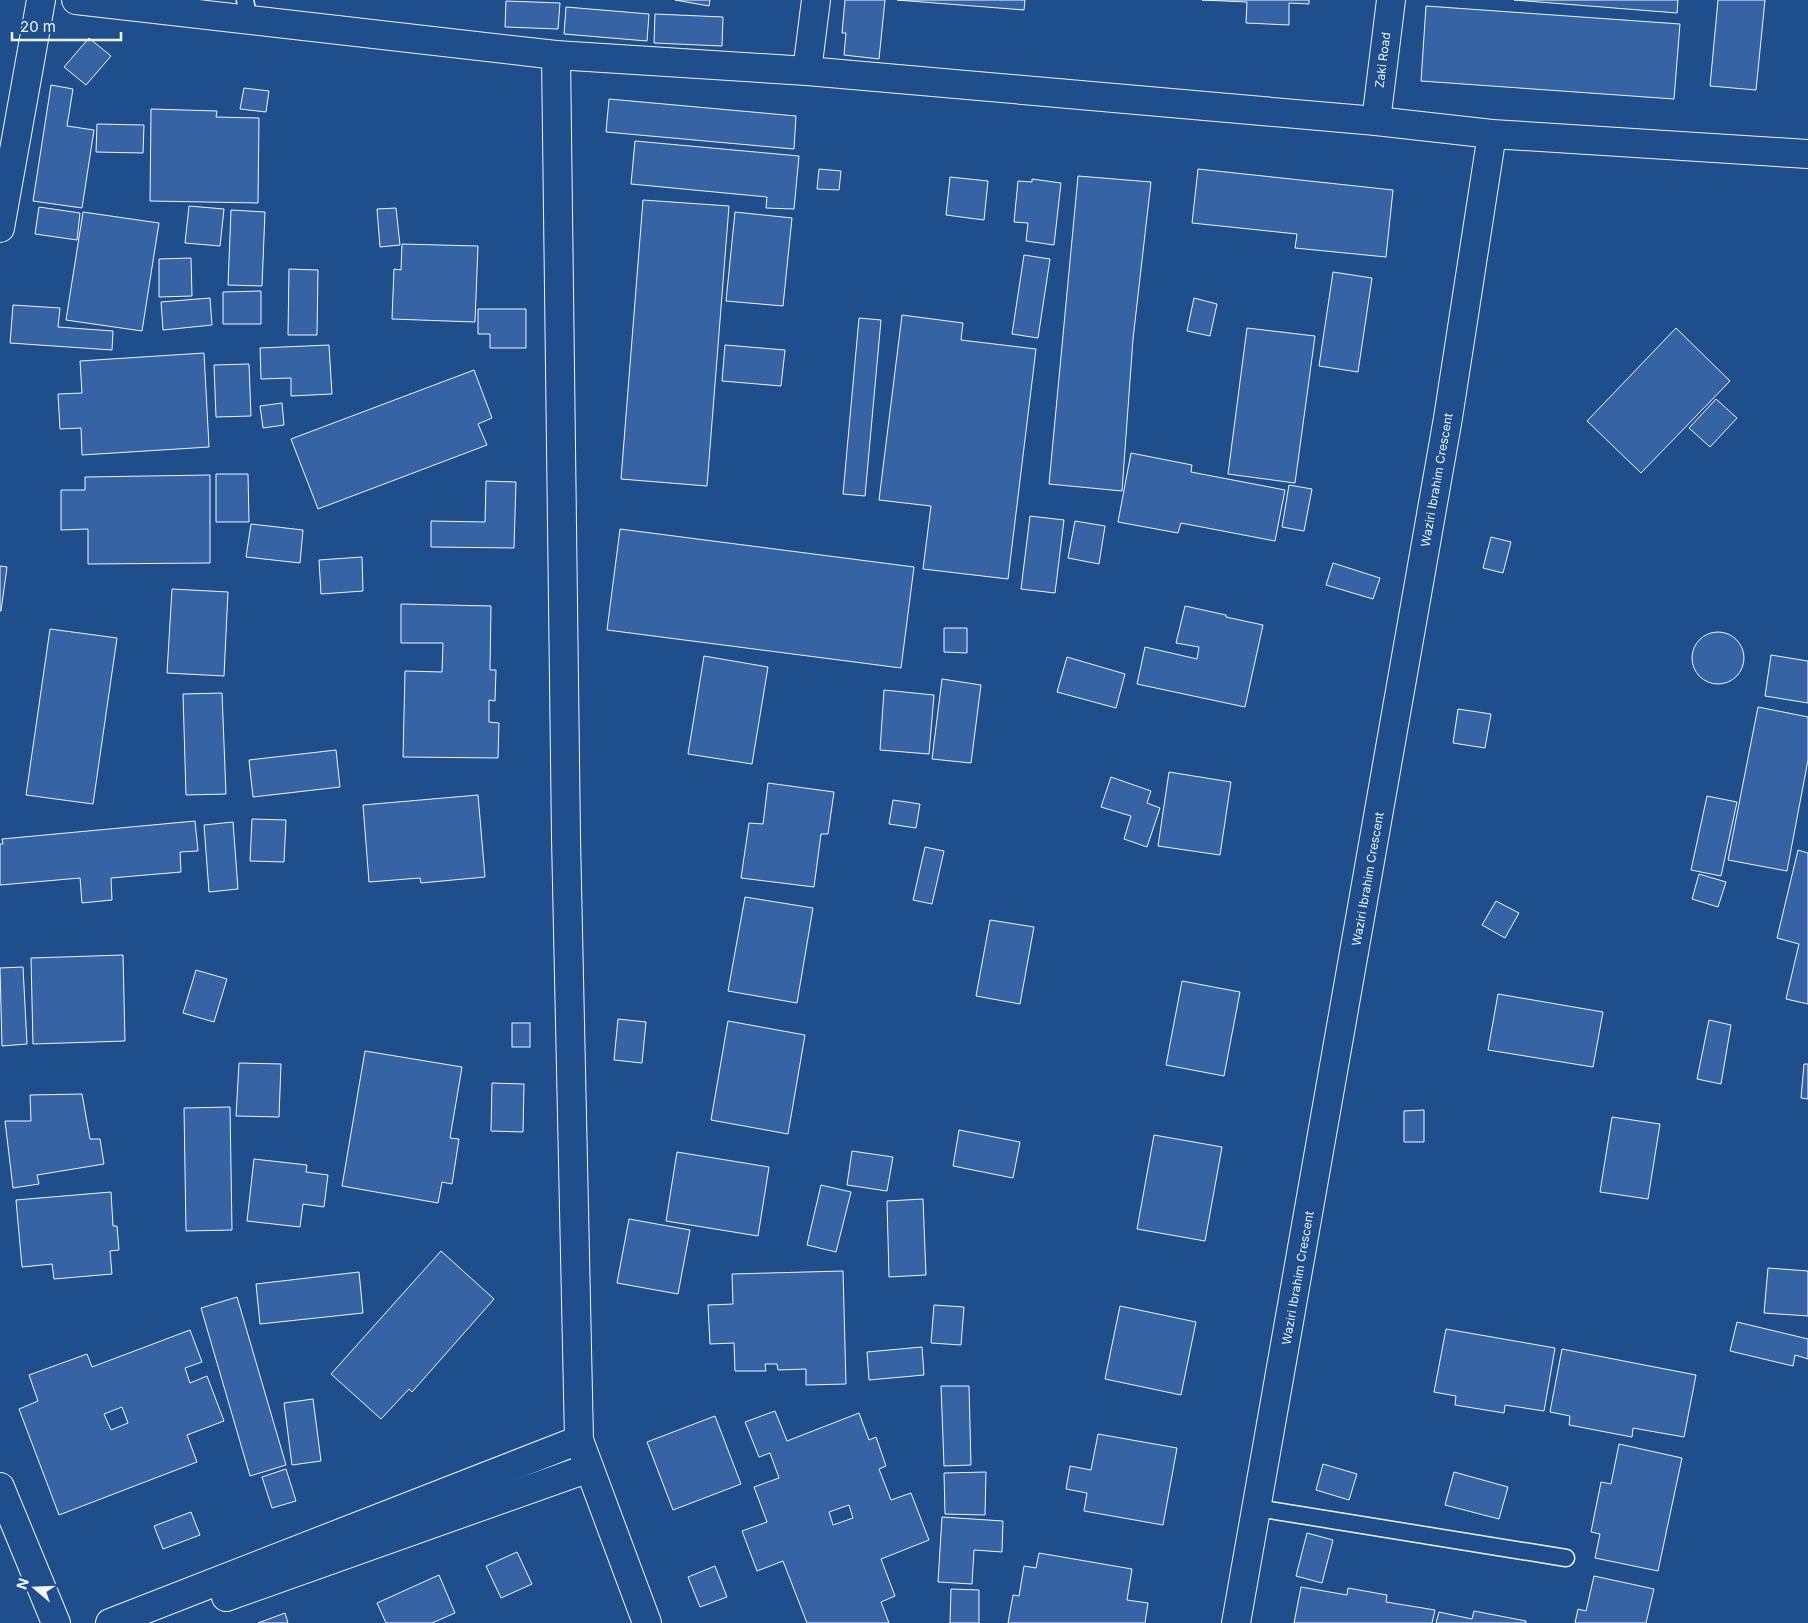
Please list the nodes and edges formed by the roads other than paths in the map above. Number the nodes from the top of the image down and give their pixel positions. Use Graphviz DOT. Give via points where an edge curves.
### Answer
graph roads {
  1 [pos="41,0"];
  2 [pos="76,0"];
  3 [pos="816,0"];
  4 [pos="1391,0"];
  5 [pos="247,10"];
  6 [pos="556,55"];
  7 [pos="807,71"];
  8 [pos="1376,120"];
  9 [pos="1492,134"];
  10 [pos="1808,154"];
  11 [pos="0,228"];
  12 [pos="579,1440"];
  13 [pos="589,1468"];
  14 [pos="0,1487"];
  15 [pos="1257,1508"];
  16 [pos="1566,1558"];
  17 [pos="56,1623"];
  18 [pos="110,1623"];
  19 [pos="154,1623"];
  20 [pos="647,1623"];
  21 [pos="1236,1623"];
  1 -- 11 [label="street"];
  2 -- 5 [label="street"];
  3 -- 7 [label="street"];
  4 -- 8 [label="street, Zaki Road"];
  5 -- 6 [label="street"];
  6 -- 7 [label="street"];
  6 -- 12 [label="street" via="566,838"];
  7 -- 8 [label="street"];
  8 -- 9 [label="street"];
  9 -- 10 [label="street"];
  9 -- 15 [label="street, Waziri Ibrahim Crescent" via="1447,428"];
  12 -- 13 [label="street"];
  12 -- 18 [label="street"];
  13 -- 19 [label="street"];
  13 -- 20 [label="street"];
  14 -- 17 [label="street"];
  15 -- 16 [label="lane"];
  15 -- 21 [label="street, Waziri Ibrahim Crescent"];
}
